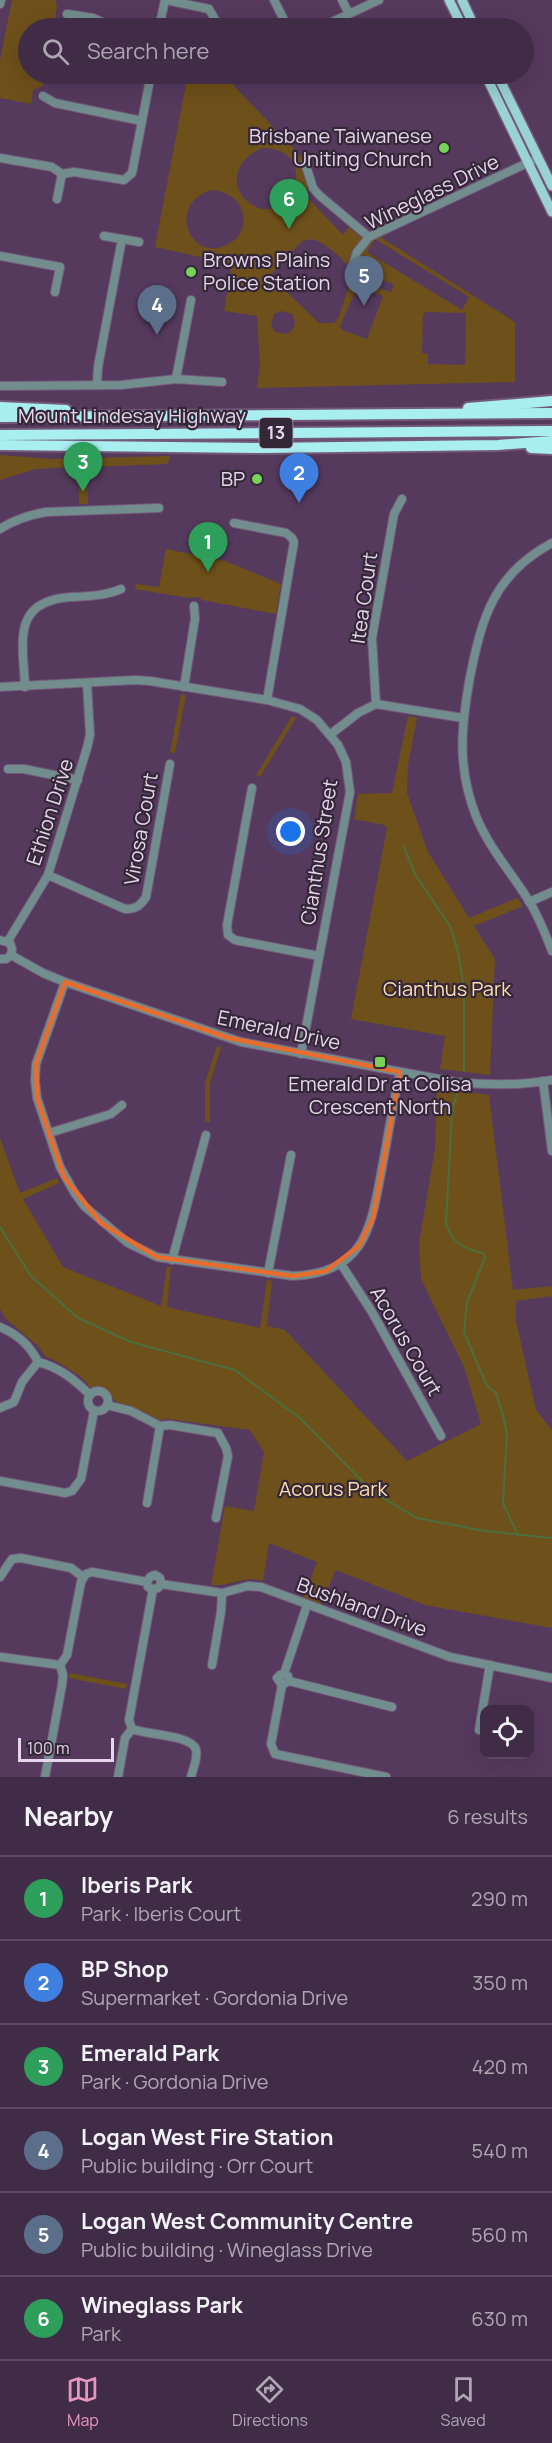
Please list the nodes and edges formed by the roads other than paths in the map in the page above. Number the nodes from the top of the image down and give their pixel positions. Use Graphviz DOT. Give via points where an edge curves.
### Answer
graph roads {
  1 [pos="165,0"];
  2 [pos="274,0"];
  3 [pos="342,0"];
  4 [pos="379,0"];
  5 [pos="449,0"];
  6 [pos="462,0"];
  7 [pos="67,14"];
  8 [pos="348,14"];
  9 [pos="93,18"];
  10 [pos="161,18"];
  11 [pos="214,18"];
  12 [pos="283,18"];
  13 [pos="340,18"];
  14 [pos="458,18"];
  15 [pos="470,18"];
  16 [pos="149,84"];
  17 [pos="490,84"];
  18 [pos="502,84"];
  19 [pos="43,96"];
  20 [pos="142,121"];
  21 [pos="0,158"];
  22 [pos="538,158"];
  23 [pos="305,163"];
  24 [pos="528,164"];
  25 [pos="62,174"];
  26 [pos="552,186"];
  27 [pos="57,199"];
  28 [pos="552,212"];
  29 [pos="104,236"];
  30 [pos="369,237"];
  31 [pos="122,239"];
  32 [pos="139,242"];
  33 [pos="0,256"];
  34 [pos="352,267"];
  35 [pos="56,292"];
  36 [pos="191,300"];
  37 [pos="176,379"];
  38 [pos="222,382"];
  39 [pos="97,385"];
  40 [pos="0,387"];
  41 [pos="552,401"];
  42 [pos="0,407"];
  43 [pos="552,413"];
  44 [pos="444,414"];
  45 [pos="0,417"];
  46 [pos="102,417"];
  47 [pos="552,431"];
  48 [pos="0,435"];
  49 [pos="552,441"];
  50 [pos="0,445"];
  51 [pos="498,445"];
  52 [pos="552,449"];
  53 [pos="402,499"];
  54 [pos="159,508"];
  55 [pos="234,523"];
  56 [pos="0,529"];
  57 [pos="552,543"];
  58 [pos="121,589"];
  59 [pos="194,606"];
  60 [pos="87,683"];
  61 [pos="0,687"];
  62 [pos="25,687"];
  63 [pos="184,687"];
  64 [pos="267,700"];
  65 [pos="376,704"];
  66 [pos="463,718"];
  67 [pos="331,734"];
  68 [pos="170,764"];
  69 [pos="8,769"];
  70 [pos="78,780"];
  71 [pos="252,788"];
  72 [pos="48,875"];
  73 [pos="552,892"];
  74 [pos="530,902"];
  75 [pos="4,940"];
  76 [pos="552,951"];
  77 [pos="11,955"];
  78 [pos="319,956"];
  79 [pos="0,959"];
  80 [pos="65,982"];
  81 [pos="301,1054"];
  82 [pos="400,1072"];
  83 [pos="548,1080"];
  84 [pos="122,1106"];
  85 [pos="49,1133"];
  86 [pos="206,1134"];
  87 [pos="552,1151"];
  88 [pos="291,1155"];
  89 [pos="172,1260"];
  90 [pos="341,1264"];
  91 [pos="268,1273"];
  92 [pos="0,1327"];
  93 [pos="38,1362"];
  94 [pos="90,1395"];
  95 [pos="107,1405"];
  96 [pos="0,1408"];
  97 [pos="94,1410"];
  98 [pos="160,1426"];
  99 [pos="441,1436"];
  100 [pos="0,1481"];
  101 [pos="147,1503"];
  102 [pos="216,1518"];
  103 [pos="0,1577"];
  104 [pos="84,1577"];
  105 [pos="147,1582"];
  106 [pos="161,1584"];
  107 [pos="153,1589"];
  108 [pos="222,1593"];
  109 [pos="307,1605"];
  110 [pos="0,1652"];
  111 [pos="0,1657"];
  112 [pos="60,1665"];
  113 [pos="212,1665"];
  114 [pos="490,1665"];
  115 [pos="552,1678"];
  116 [pos="285,1680"];
  117 [pos="392,1707"];
  118 [pos="132,1729"];
  119 [pos="479,1730"];
  120 [pos="347,1774"];
  121 [pos="45,1777"];
  122 [pos="118,1777"];
  123 [pos="191,1777"];
  124 [pos="386,1777"];
  1 -- 10 [label="street"];
  1 -- 11 [label="street" via="208,9"];
  2 -- 12 [label="street"];
  3 -- 8 [label="street"];
  4 -- 8 [label="street"];
  5 -- 14 [label="main road"];
  6 -- 15 [label="main road"];
  7 -- 9 [label="street"];
  8 -- 13 [label="street"];
  16 -- 20 [label="street"];
  17 -- 24 [label="main road"];
  18 -- 22 [label="main road"];
  19 -- 20 [label="street" via="55,103"];
  20 -- 25 [label="street" via="132,173 124,180 74,172"];
  21 -- 25 [label="street" via="52,167"];
  22 -- 24 [label="street, Wineglass Drive"];
  22 -- 26 [label="main road"];
  23 -- 30 [label="street" via="319,195"];
  24 -- 28 [label="main road"];
  24 -- 30 [label="street, Wineglass Drive"];
  25 -- 27 [label="street"];
  29 -- 31 [label="street"];
  30 -- 34 [label="street, Wineglass Drive" via="357,252"];
  31 -- 32 [label="street"];
  31 -- 39 [label="street"];
  33 -- 35 [label="street" via="60,267"];
  36 -- 37 [label="street"];
  37 -- 38 [label="street"];
  37 -- 39 [label="street"];
  39 -- 40 [label="street"];
  41 -- 44 [label="highway" via="473,406"];
  42 -- 46 [label="highway" via="80,410"];
  43 -- 44 [label="highway, Mount Lindesay Highway / 13"];
  44 -- 46 [label="highway, Mount Lindesay Highway / 13"];
  45 -- 46 [label="highway, Mount Lindesay Highway / 13"];
  47 -- 48 [label="highway, Mount Lindesay Highway / 13"];
  49 -- 51 [label="highway"];
  50 -- 51 [label="highway"];
  51 -- 52 [label="highway"];
  53 -- 65 [label="street, Itea Court" via="394,514 372,638"];
  54 -- 56 [label="street" via="46,512 28,515"];
  55 -- 64 [label="street" via="286,533 294,543"];
  57 -- 66 [label="street" via="510,576 487,610"];
  58 -- 62 [label="street" via="49,600 30,613 23,634"];
  59 -- 63 [label="street"];
  60 -- 62 [label="street, Cianthus Street"];
  60 -- 63 [label="street, Cianthus Street" via="135,680"];
  60 -- 70 [label="street, Ethion Drive" via="90,735"];
  61 -- 62 [label="street, Cianthus Street"];
  63 -- 64 [label="street, Cianthus Street"];
  64 -- 67 [label="street, Cianthus Street" via="300,709"];
  65 -- 66 [label="street"];
  65 -- 67 [label="street"];
  66 -- 74 [label="street" via="463,768 468,793 486,837"];
  67 -- 78 [label="street, Cianthus Street" via="346,762 350,792"];
  68 -- 72 [label="street, Virosa Court" via="146,897 141,905 125,909"];
  69 -- 70 [label="street"];
  70 -- 72 [label="street, Ethion Drive"];
  71 -- 78 [label="street" via="228,935 235,940"];
  72 -- 75 [label="street, Ethion Drive"];
  73 -- 74 [label="street"];
  74 -- 76 [label="street"];
  75 -- 77 [label="street" via="12,949"];
  77 -- 79 [label="street"];
  77 -- 80 [label="street, Emerald Drive"];
  78 -- 81 [label="street, Cianthus Street"];
  80 -- 81 [label="street, Emerald Drive" via="221,1036"];
  80 -- 85 [label="street" via="36,1064 37,1098"];
  81 -- 82 [label="street, Emerald Drive"];
  82 -- 83 [label="street, Emerald Drive" via="478,1084"];
  82 -- 90 [label="street" via="373,1218 359,1246"];
  83 -- 87 [label="street"];
  84 -- 85 [label="street" via="111,1114"];
  85 -- 89 [label="street" via="64,1177 84,1206 128,1243"];
  86 -- 89 [label="street"];
  88 -- 91 [label="street"];
  89 -- 91 [label="street"];
  90 -- 91 [label="street" via="310,1275"];
  90 -- 99 [label="street, Acorus Court"];
  92 -- 93 [label="street" via="24,1341"];
  93 -- 94 [label="street" via="66,1375"];
  93 -- 96 [label="street" via="22,1382 14,1402"];
  94 -- 95 [label="street" via="101,1392"];
  94 -- 97 [label="street" via="88,1404"];
  95 -- 97 [label="street" via="100,1411"];
  95 -- 98 [label="street" via="131,1411"];
  97 -- 100 [label="street" via="81,1479 72,1491 64,1493"];
  98 -- 101 [label="street"];
  98 -- 102 [label="street" via="211,1431 222,1438 228,1455"];
  103 -- 104 [label="street" via="12,1559 21,1558 71,1568"];
  104 -- 105 [label="street, Bushland Drive" via="92,1572"];
  104 -- 112 [label="street" via="67,1655"];
  105 -- 106 [label="street, Bushland Drive" via="155,1575"];
  105 -- 107 [label="street"];
  106 -- 107 [label="street"];
  106 -- 108 [label="street, Bushland Drive"];
  107 -- 118 [label="street" via="129,1720"];
  108 -- 109 [label="street, Bushland Drive" via="253,1586"];
  108 -- 113 [label="street"];
  109 -- 114 [label="street, Bushland Drive" via="450,1657"];
  109 -- 116 [label="street"];
  110 -- 111 [label="street"];
  111 -- 112 [label="street"];
  112 -- 121 [label="street" via="62,1685"];
  114 -- 115 [label="street, Bushland Drive"];
  114 -- 119 [label="street"];
  116 -- 117 [label="street"];
  116 -- 120 [label="street" via="271,1744 275,1754"];
  118 -- 122 [label="street" via="125,1738"];
  118 -- 123 [label="street" via="193,1743 197,1750"];
  120 -- 124 [label="street"];
}
